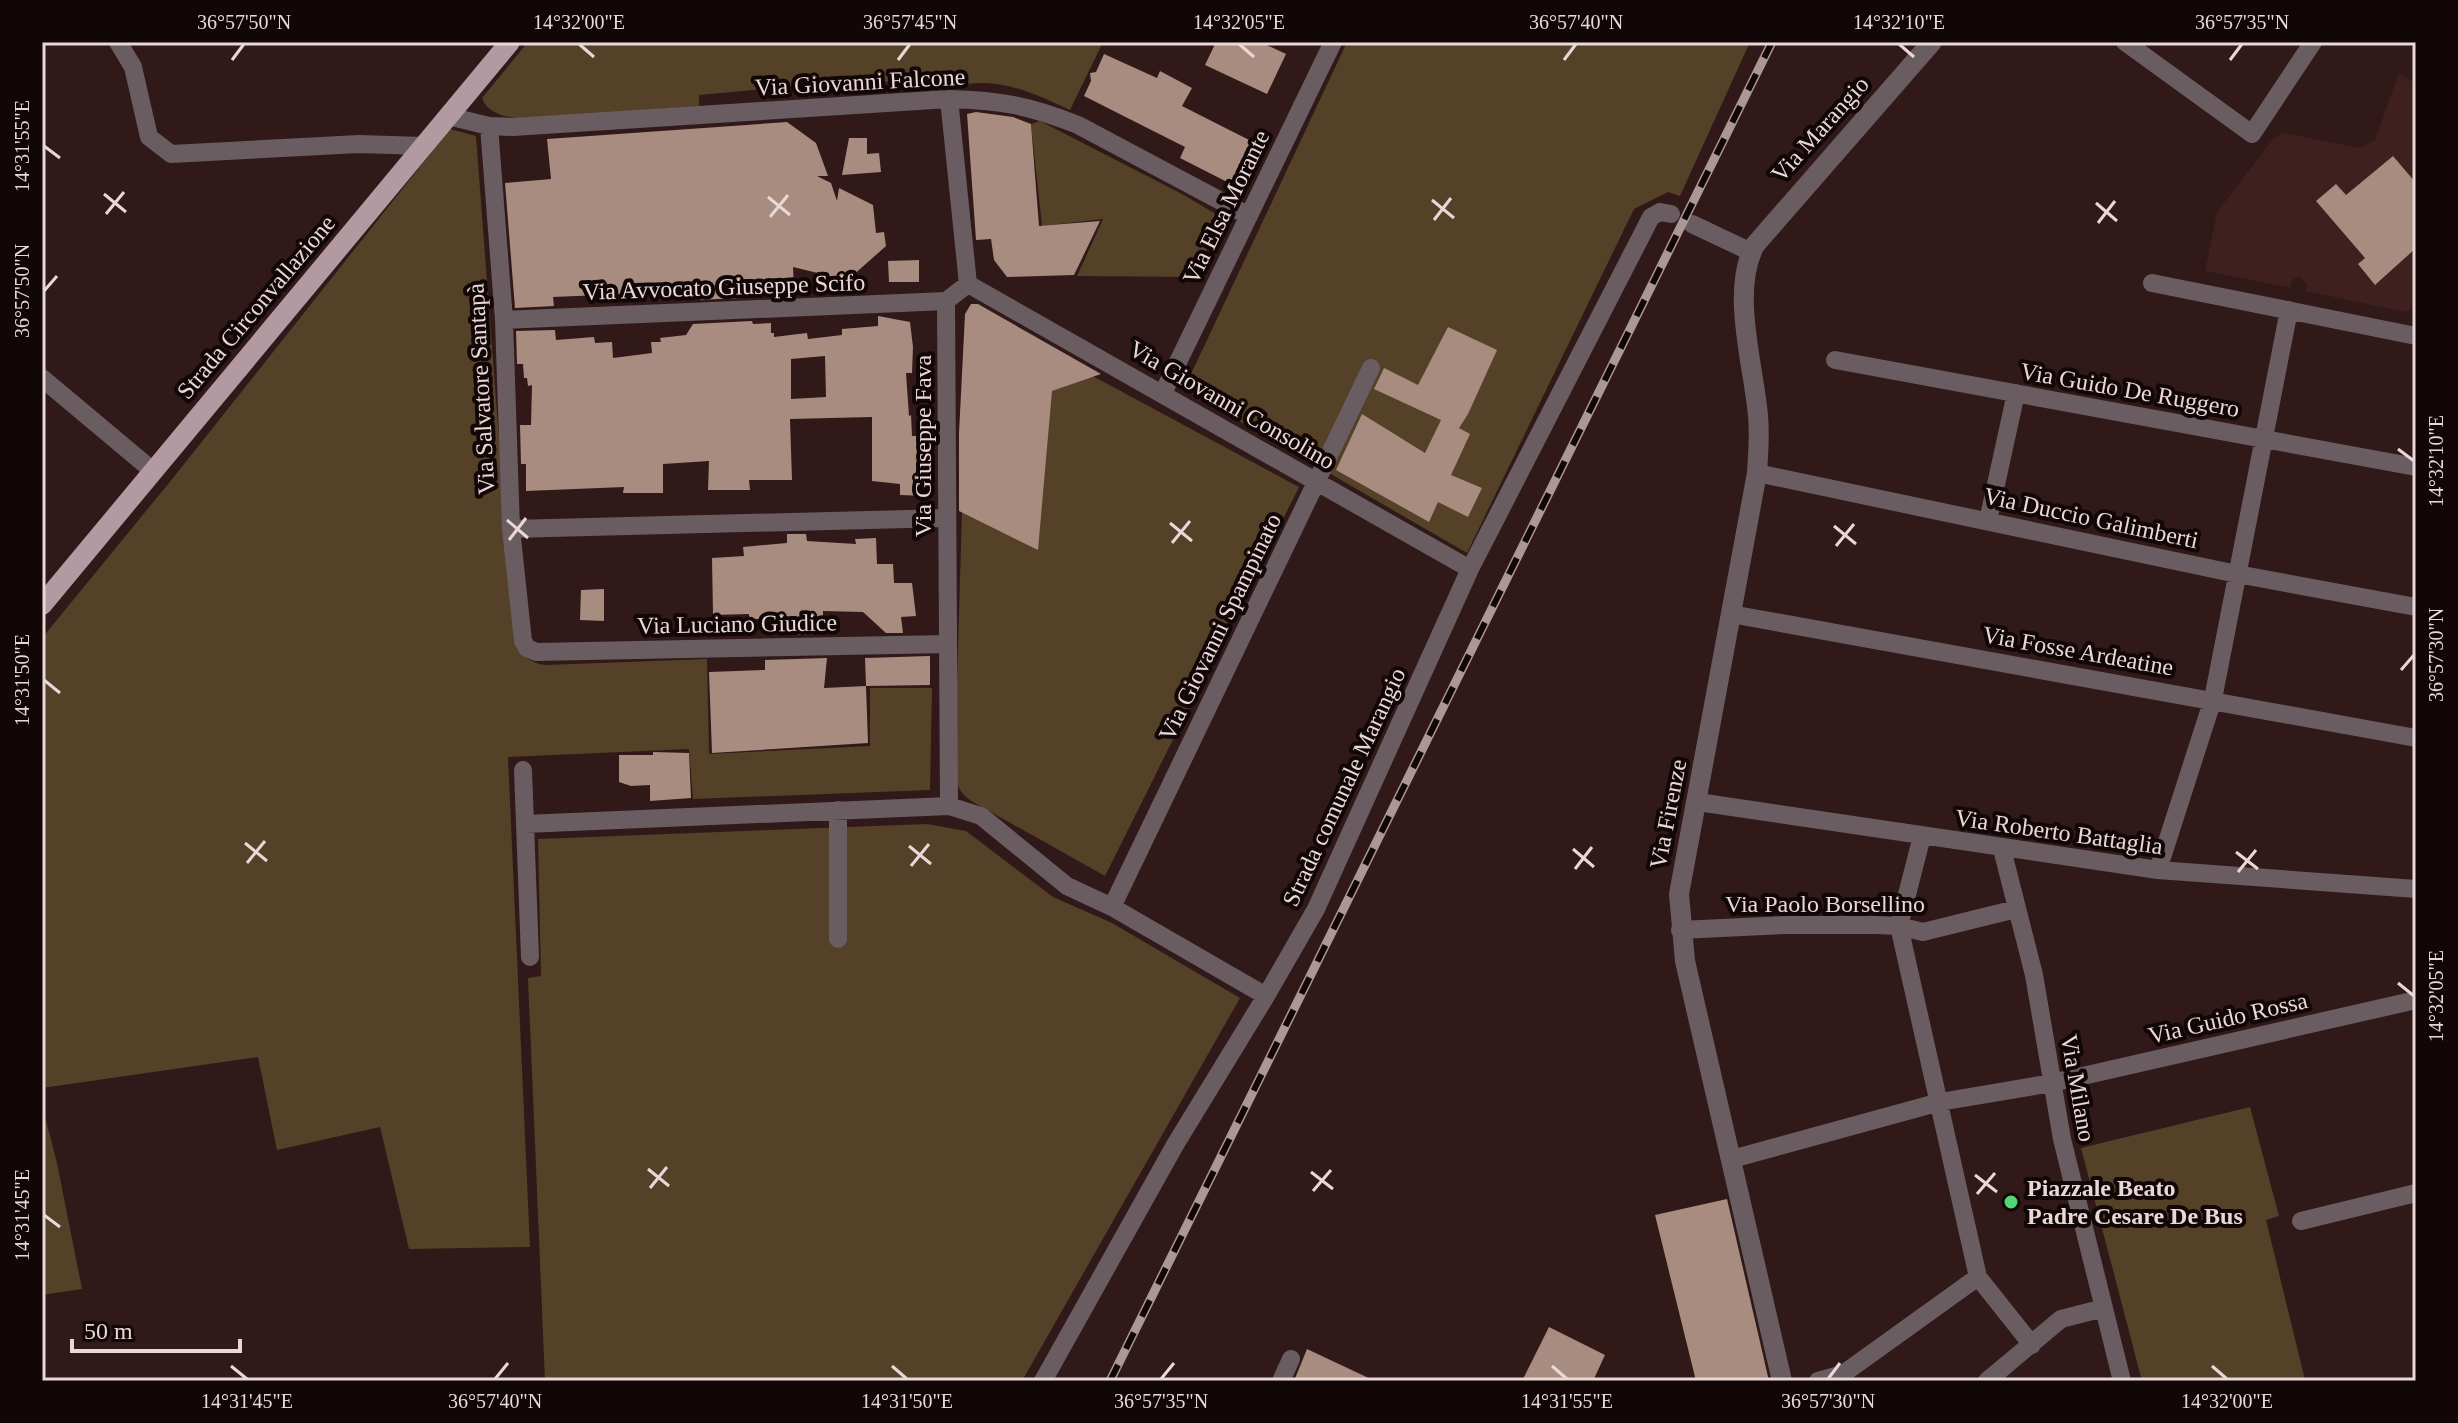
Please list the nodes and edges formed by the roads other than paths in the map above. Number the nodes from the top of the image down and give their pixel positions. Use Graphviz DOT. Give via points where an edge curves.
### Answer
graph roads {
  1 [pos="118,42"];
  2 [pos="510,42"];
  3 [pos="1333,42"];
  4 [pos="1932,42"];
  5 [pos="2125,42"];
  6 [pos="2313,42"];
  7 [pos="949,99"];
  8 [pos="448,116"];
  9 [pos="489,126"];
  10 [pos="423,146"];
  11 [pos="1671,214"];
  12 [pos="1249,216"];
  13 [pos="1692,224"];
  14 [pos="1751,252"];
  15 [pos="2152,283"];
  16 [pos="968,284"];
  17 [pos="946,301"];
  18 [pos="2289,310"];
  19 [pos="504,320"];
  20 [pos="2416,336"];
  21 [pos="1835,360"];
  22 [pos="1371,368"];
  23 [pos="42,378"];
  24 [pos="1163,393"];
  25 [pos="2016,393"];
  26 [pos="2264,439"];
  27 [pos="2416,467"];
  28 [pos="153,471"];
  29 [pos="1757,473"];
  30 [pos="1317,481"];
  31 [pos="947,518"];
  32 [pos="1988,521"];
  33 [pos="511,529"];
  34 [pos="1470,569"];
  35 [pos="2237,574"];
  36 [pos="42,605"];
  37 [pos="2416,607"];
  38 [pos="1731,614"];
  39 [pos="948,644"];
  40 [pos="527,648"];
  41 [pos="2213,699"];
  42 [pos="2416,738"];
  43 [pos="523,770"];
  44 [pos="1698,802"];
  45 [pos="949,806"];
  46 [pos="838,810"];
  47 [pos="525,824"];
  48 [pos="1922,836"];
  49 [pos="2002,849"];
  50 [pos="2158,870"];
  51 [pos="2416,889"];
  52 [pos="1112,907"];
  53 [pos="2016,909"];
  54 [pos="1899,926"];
  55 [pos="1680,930"];
  56 [pos="838,939"];
  57 [pos="530,957"];
  58 [pos="1266,996"];
  59 [pos="2416,1000"];
  60 [pos="2052,1083"];
  61 [pos="1932,1098"];
  62 [pos="1732,1159"];
  63 [pos="2416,1193"];
  64 [pos="2301,1221"];
  65 [pos="1973,1280"];
  66 [pos="2104,1308"];
  67 [pos="2026,1350"];
  68 [pos="1291,1359"];
  69 [pos="1846,1378"];
  70 [pos="1043,1381"];
  71 [pos="1281,1381"];
  72 [pos="1782,1381"];
  73 [pos="1818,1381"];
  74 [pos="1987,1381"];
  75 [pos="2122,1381"];
  1 -- 10 [label="street" via="133,67 149,137 171,154 359,144"];
  2 -- 8 [label="main road, Strada Circonvallazione"];
  3 -- 12 [label="street, Via Elsa Morante"];
  4 -- 14 [label="street, Via Marangio"];
  5 -- 6 [label="street" via="2252,134"];
  7 -- 9 [label="street, Via Giovanni Falcone"];
  7 -- 12 [label="street, Via Giovanni Falcone" via="995,100 1050,113"];
  7 -- 16 [label="street"];
  8 -- 9 [label="street, Via Giovanni Falcone"];
  8 -- 10 [label="main road, Strada Circonvallazione"];
  9 -- 19 [label="street, Via Salvatore Santapà"];
  10 -- 28 [label="main road, Strada Circonvallazione"];
  11 -- 34 [label="street, Strada comunale Marangio" via="1651,217"];
  12 -- 24 [label="street, Via Elsa Morante"];
  13 -- 14 [label="street"];
  14 -- 29 [label="street, Via Firenze" via="1744,303 1759,419"];
  15 -- 18 [label="street"];
  16 -- 17 [label="street"];
  16 -- 24 [label="street, Via Giovanni Consolino"];
  17 -- 19 [label="street, Via Avvocato Giuseppe Scifo"];
  17 -- 31 [label="street, Via Giuseppe Fava"];
  18 -- 20 [label="street"];
  18 -- 26 [label="street"];
  19 -- 33 [label="street, Via Salvatore Santapà"];
  21 -- 25 [label="street, Via Guido De Ruggero"];
  22 -- 30 [label="street, Via Giovanni Spampinato"];
  23 -- 28 [label="street"];
  24 -- 30 [label="street, Via Giovanni Consolino"];
  25 -- 26 [label="street, Via Guido De Ruggero"];
  25 -- 32 [label="street"];
  26 -- 27 [label="street, Via Guido De Ruggero"];
  26 -- 35 [label="street"];
  28 -- 36 [label="main road, Strada Circonvallazione"];
  29 -- 32 [label="street, Via Duccio Galimberti"];
  29 -- 38 [label="street, Via Firenze"];
  30 -- 34 [label="street, Via Giovanni Consolino"];
  30 -- 52 [label="street, Via Giovanni Spampinato"];
  31 -- 33 [label="street"];
  31 -- 39 [label="street, Via Giuseppe Fava"];
  32 -- 35 [label="street, Via Duccio Galimberti"];
  33 -- 40 [label="street, Via Salvatore Santapà"];
  34 -- 58 [label="street, Strada comunale Marangio" via="1316,909"];
  35 -- 37 [label="street, Via Duccio Galimberti"];
  35 -- 41 [label="street"];
  38 -- 41 [label="street, Via Fosse Ardeatine"];
  38 -- 44 [label="street, Via Firenze"];
  39 -- 40 [label="street, Via Luciano Giudice" via="536,652"];
  39 -- 45 [label="street, Via Giuseppe Fava"];
  41 -- 42 [label="street, Via Fosse Ardeatine"];
  41 -- 50 [label="street"];
  43 -- 47 [label="street"];
  44 -- 48 [label="street, Via Roberto Battaglia"];
  44 -- 55 [label="street, Via Firenze" via="1679,894"];
  45 -- 46 [label="street"];
  45 -- 52 [label="street" via="981,816 1067,886"];
  46 -- 47 [label="street"];
  46 -- 56 [label="street"];
  47 -- 57 [label="street"];
  48 -- 49 [label="street, Via Roberto Battaglia"];
  48 -- 54 [label="street"];
  49 -- 50 [label="street, Via Roberto Battaglia"];
  49 -- 53 [label="street, Via Milano"];
  50 -- 51 [label="street, Via Roberto Battaglia"];
  52 -- 58 [label="street"];
  53 -- 54 [label="street, Via Paolo Borsellino" via="1923,932"];
  53 -- 60 [label="street, Via Milano" via="2034,975"];
  54 -- 55 [label="street, Via Paolo Borsellino"];
  54 -- 61 [label="street"];
  55 -- 62 [label="street, Via Firenze"];
  58 -- 70 [label="street, Strada comunale Marangio" via="1175,1145"];
  59 -- 60 [label="street, Via Guido Rossa"];
  60 -- 61 [label="street, Via Guido Rossa"];
  60 -- 66 [label="street, Via Milano"];
  61 -- 62 [label="street"];
  61 -- 65 [label="street"];
  62 -- 72 [label="street, Via Firenze"];
  63 -- 64 [label="street"];
  65 -- 67 [label="street"];
  65 -- 69 [label="street"];
  66 -- 67 [label="street" via="2061,1319"];
  66 -- 75 [label="street, Via Milano"];
  67 -- 74 [label="street"];
  68 -- 71 [label="street"];
  69 -- 73 [label="street"];
}
